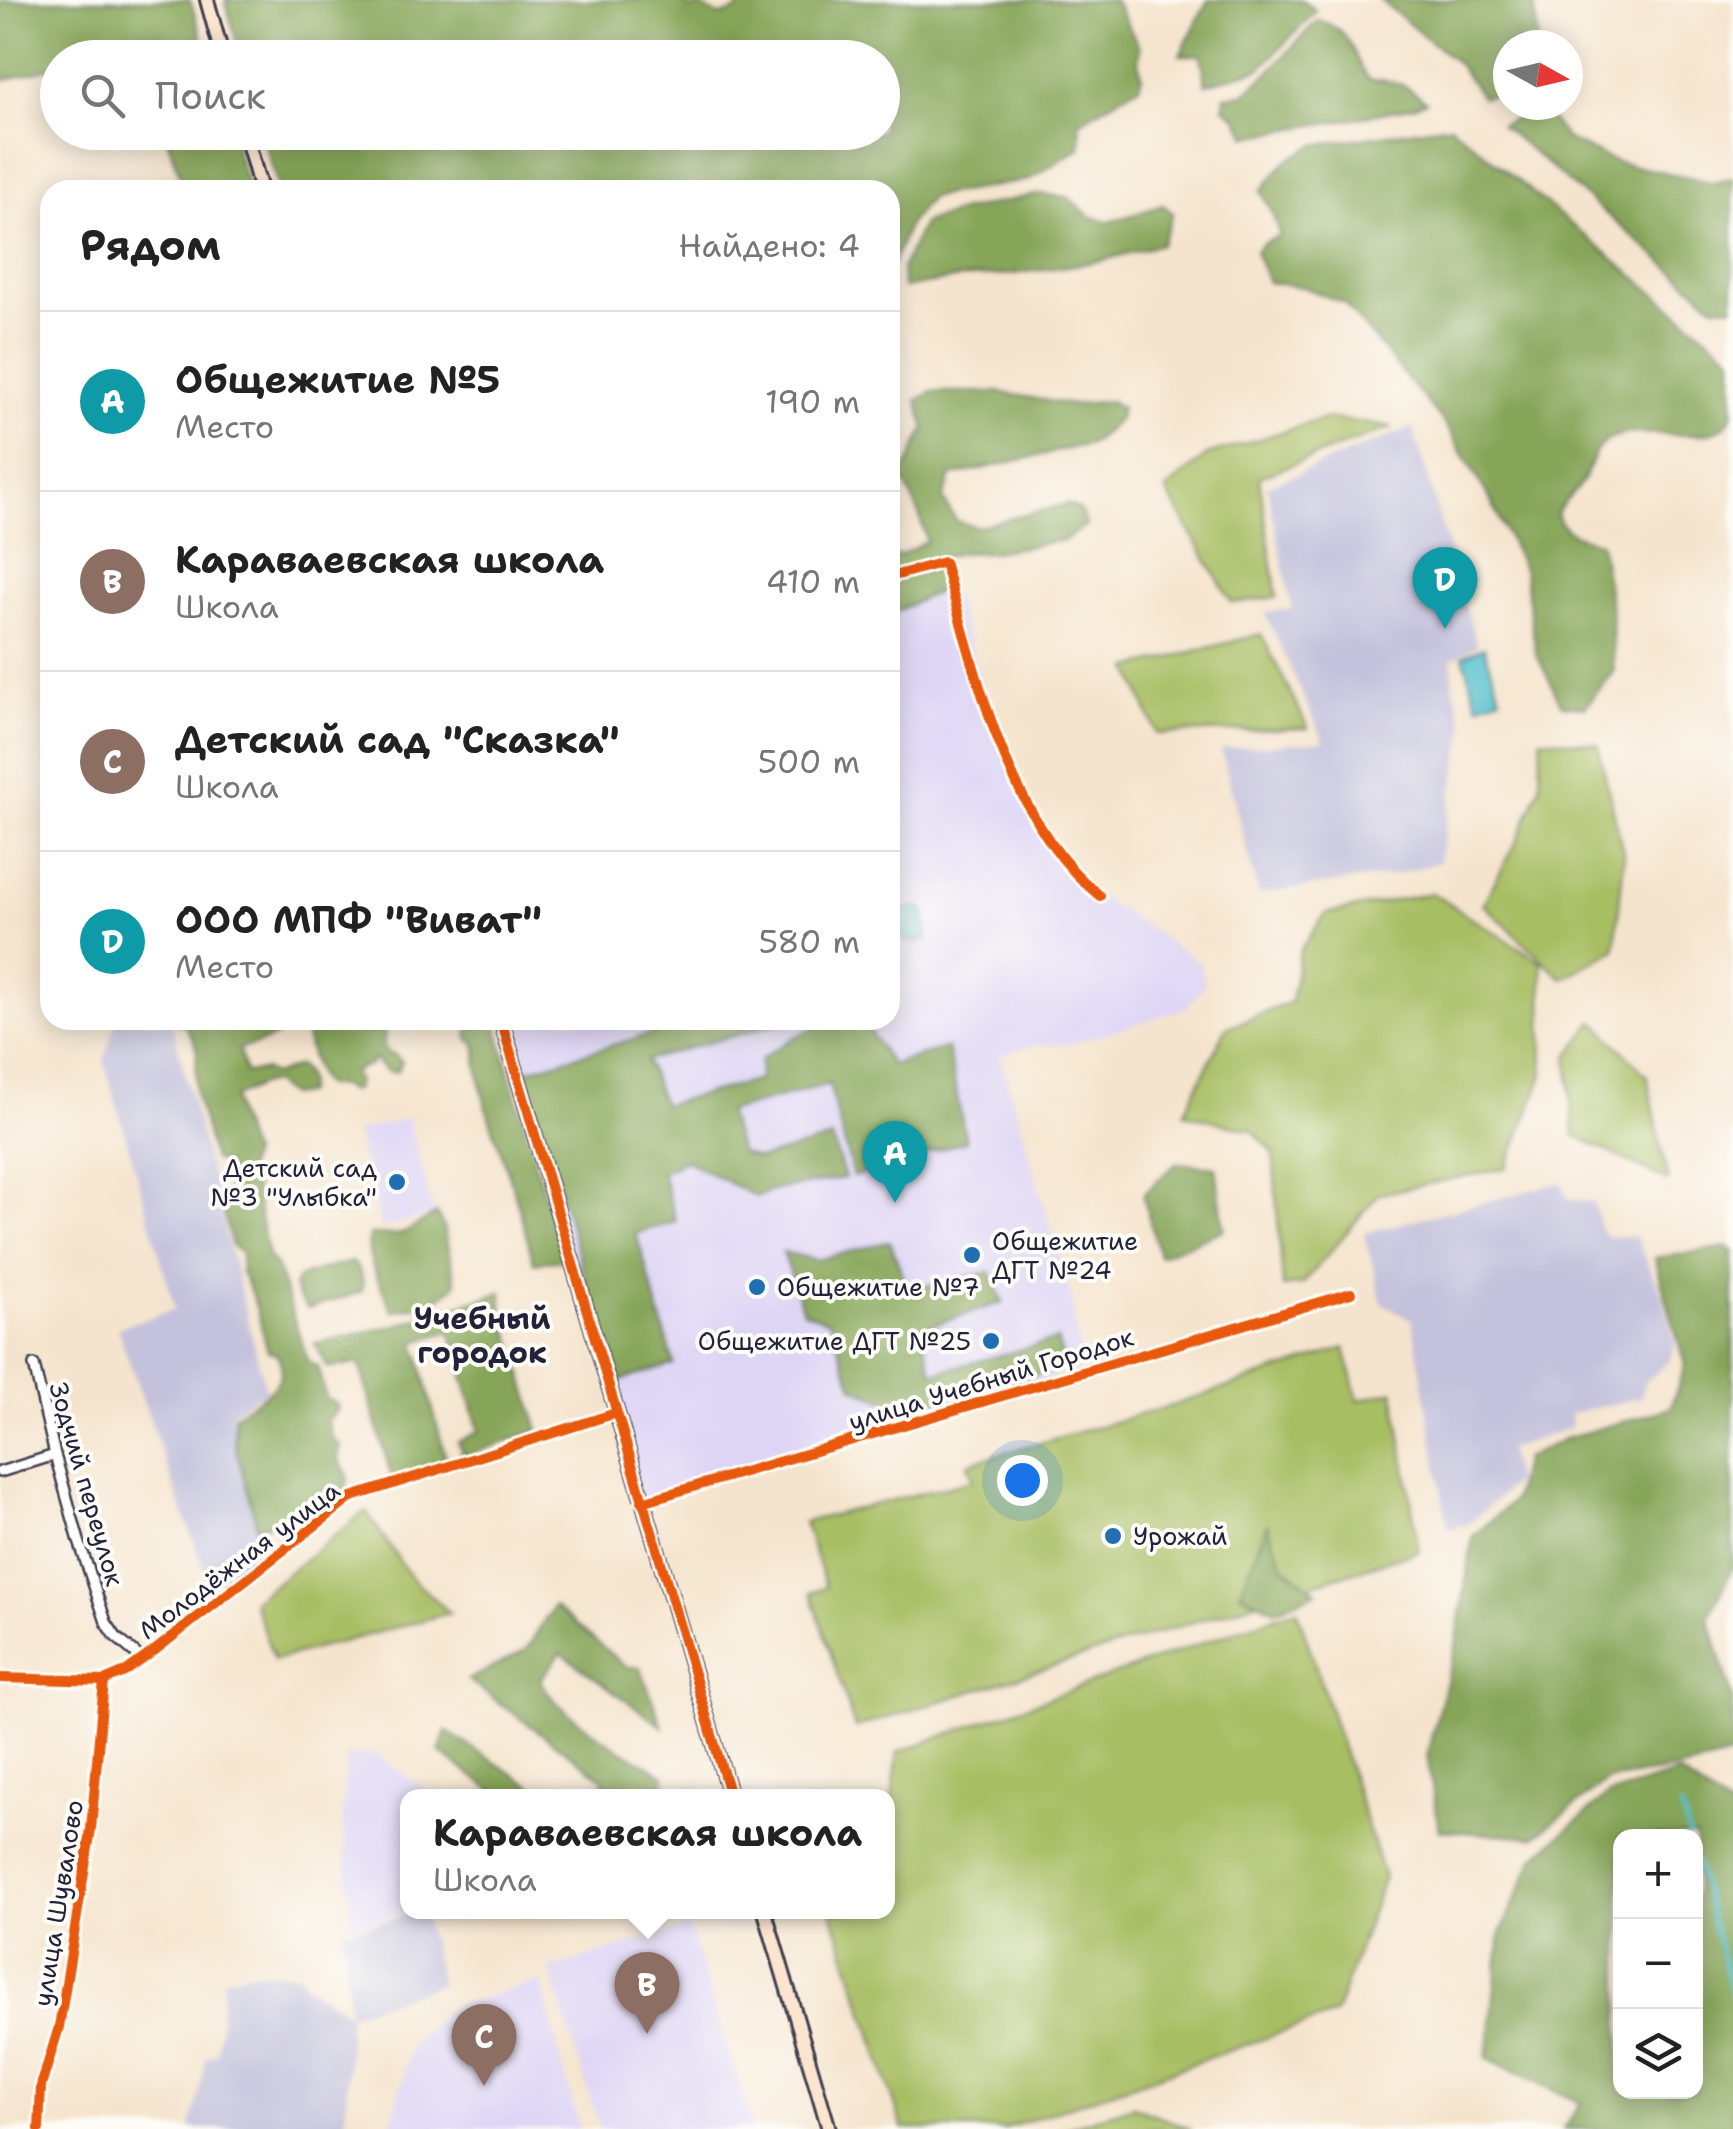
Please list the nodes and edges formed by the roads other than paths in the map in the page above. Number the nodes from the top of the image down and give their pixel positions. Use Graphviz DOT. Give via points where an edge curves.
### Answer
graph roads {
  1 [pos="207,0"];
  2 [pos="219,40"];
  3 [pos="249,150"];
  4 [pos="258,180"];
  5 [pos="900,574"];
  6 [pos="1100,896"];
  7 [pos="504,1030"];
  8 [pos="1351,1293"];
  9 [pos="34,1365"];
  10 [pos="616,1413"];
  11 [pos="55,1455"];
  12 [pos="0,1472"];
  13 [pos="642,1502"];
  14 [pos="142,1659"];
  15 [pos="0,1678"];
  16 [pos="104,1681"];
  17 [pos="728,1789"];
  18 [pos="766,1919"];
  19 [pos="39,2129"];
  20 [pos="829,2129"];
  1 -- 2 [label="street"];
  3 -- 4 [label="street"];
  5 -- 6 [label="street" via="944,562 1016,783 1047,837"];
  7 -- 10 [label="street"];
  8 -- 13 [label="street, улица Учебный Городок"];
  9 -- 11 [label="street, Зодчий переулок"];
  10 -- 13 [label="street"];
  10 -- 14 [label="street, Молодёжная улица" via="352,1497"];
  11 -- 12 [label="street"];
  11 -- 14 [label="street, Зодчий переулок" via="106,1622"];
  13 -- 17 [label="street"];
  14 -- 16 [label="street, Молодёжная улица"];
  15 -- 16 [label="street"];
  16 -- 19 [label="street, улица Шувалово" via="81,1898 59,2027 41,2086"];
  18 -- 20 [label="street"];
}
